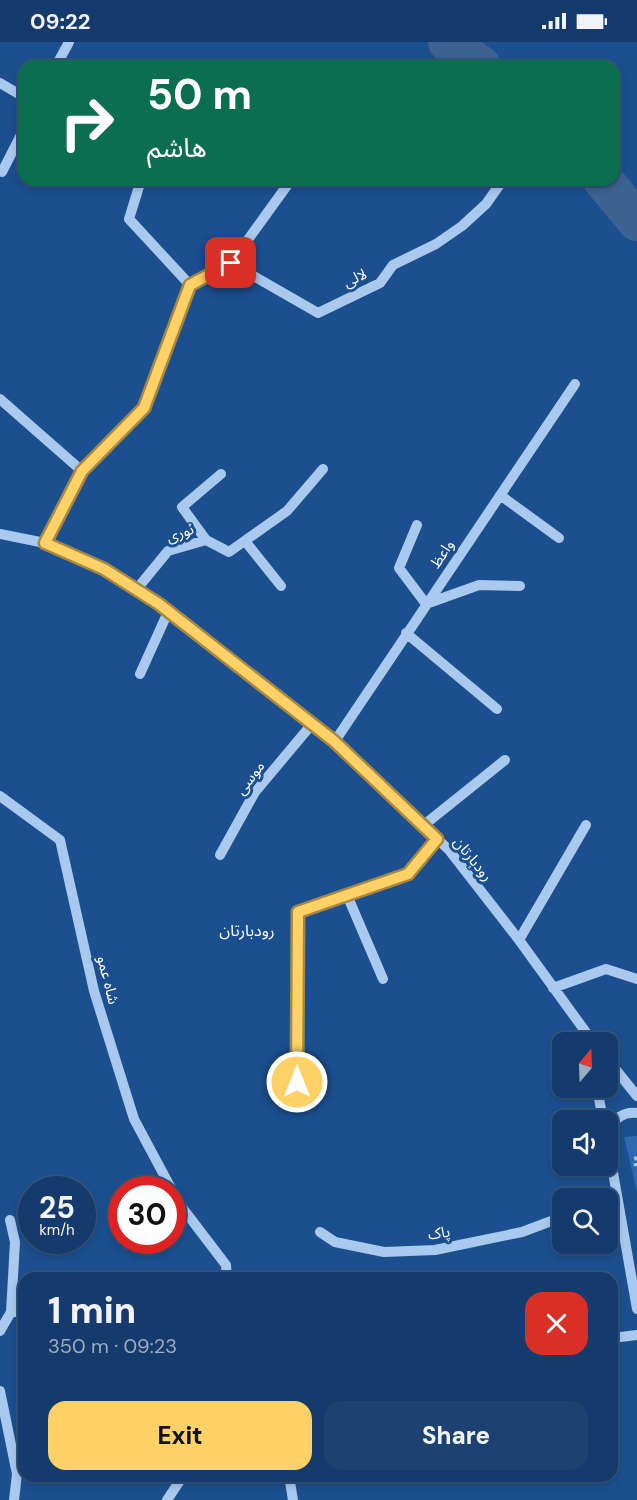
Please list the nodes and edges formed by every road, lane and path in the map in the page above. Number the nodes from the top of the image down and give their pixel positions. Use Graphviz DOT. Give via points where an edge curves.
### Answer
graph roads {
  1 [pos="69,42"];
  2 [pos="59,60"];
  3 [pos="0,83"];
  4 [pos="18,94"];
  5 [pos="18,141"];
  6 [pos="2,172"];
  7 [pos="139,186"];
  8 [pos="287,186"];
  9 [pos="499,186"];
  10 [pos="231,263"];
  11 [pos="190,285"];
  12 [pos="575,384"];
  13 [pos="0,399"];
  14 [pos="323,469"];
  15 [pos="82,471"];
  16 [pos="221,474"];
  17 [pos="500,495"];
  18 [pos="417,525"];
  19 [pos="0,534"];
  20 [pos="559,538"];
  21 [pos="206,540"];
  22 [pos="245,541"];
  23 [pos="45,543"];
  24 [pos="281,586"];
  25 [pos="520,586"];
  26 [pos="136,590"];
  27 [pos="426,604"];
  28 [pos="168,612"];
  29 [pos="406,633"];
  30 [pos="140,674"];
  31 [pos="497,709"];
  32 [pos="312,724"];
  33 [pos="334,741"];
  34 [pos="505,760"];
  35 [pos="0,796"];
  36 [pos="423,825"];
  37 [pos="586,825"];
  38 [pos="437,839"];
  39 [pos="219,855"];
  40 [pos="347,895"];
  41 [pos="519,940"];
  42 [pos="383,979"];
  43 [pos="637,979"];
  44 [pos="553,988"];
  45 [pos="584,1032"];
  46 [pos="618,1072"];
  47 [pos="637,1096"];
  48 [pos="297,1104"];
  49 [pos="637,1113"];
  50 [pos="618,1118"];
  51 [pos="637,1158"];
  52 [pos="637,1169"];
  53 [pos="165,1176"];
  54 [pos="186,1211"];
  55 [pos="10,1220"];
  56 [pos="552,1222"];
  57 [pos="618,1226"];
  58 [pos="321,1232"];
  59 [pos="227,1272"];
  60 [pos="637,1309"];
  61 [pos="11,1312"];
  62 [pos="18,1312"];
  63 [pos="0,1331"];
  64 [pos="637,1335"];
  65 [pos="618,1337"];
  66 [pos="0,1391"];
  67 [pos="4,1419"];
  68 [pos="179,1482"];
  69 [pos="290,1482"];
  70 [pos="14,1500"];
  71 [pos="167,1500"];
  72 [pos="293,1500"];
  1 -- 2 [label="street"];
  3 -- 4 [label="street"];
  5 -- 6 [label="street"];
  7 -- 11 [label="street" via="129,219"];
  8 -- 10 [label="street"];
  9 -- 10 [label="street, لالی" via="462,226 393,265 380,283 318,313"];
  10 -- 11 [label="street"];
  11 -- 15 [label="street" via="144,408"];
  12 -- 17 [label="street, واعظ"];
  13 -- 15 [label="street"];
  14 -- 22 [label="street, نوری" via="287,511"];
  15 -- 23 [label="street"];
  16 -- 21 [label="street" via="182,507"];
  17 -- 20 [label="street"];
  17 -- 27 [label="street, واعظ"];
  18 -- 27 [label="street" via="399,568"];
  19 -- 23 [label="street, رودبارتان"];
  21 -- 22 [label="street, نوری" via="229,552"];
  21 -- 26 [label="street, نوری" via="168,551"];
  22 -- 24 [label="street"];
  23 -- 26 [label="street, رودبارتان" via="104,569"];
  25 -- 27 [label="street" via="479,585"];
  26 -- 28 [label="street, رودبارتان"];
  27 -- 29 [label="street, واعظ"];
  28 -- 30 [label="street"];
  28 -- 32 [label="street, رودبارتان"];
  29 -- 31 [label="street"];
  29 -- 33 [label="street, واعظ"];
  32 -- 33 [label="street, رودبارتان"];
  32 -- 39 [label="street, موسی" via="255,792"];
  33 -- 36 [label="street, رودبارتان"];
  34 -- 36 [label="street"];
  35 -- 53 [label="street, شاه عمو" via="60,840 94,991 134,1119"];
  36 -- 38 [label="street, رودبارتان"];
  37 -- 41 [label="street"];
  38 -- 40 [label="street" via="408,874"];
  38 -- 41 [label="street, رودبارتان"];
  40 -- 42 [label="street"];
  40 -- 48 [label="street" via="298,912"];
  41 -- 44 [label="street, رودبارتان"];
  43 -- 44 [label="street" via="606,969"];
  44 -- 45 [label="street, رودبارتان"];
  46 -- 47 [label="street"];
  49 -- 50 [label="street"];
  51 -- 52 [label="path"];
  54 -- 59 [label="street, شاه عمو" via="226,1265"];
  55 -- 61 [label="street" via="15,1242"];
  56 -- 58 [label="street, پاک" via="522,1232 435,1250 384,1252 335,1242"];
  57 -- 60 [label="street"];
  61 -- 62 [label="street"];
  61 -- 63 [label="street"];
  64 -- 65 [label="street"];
  66 -- 67 [label="street"];
  67 -- 70 [label="street" via="17,1474"];
  68 -- 71 [label="street"];
  69 -- 72 [label="street"];
}
